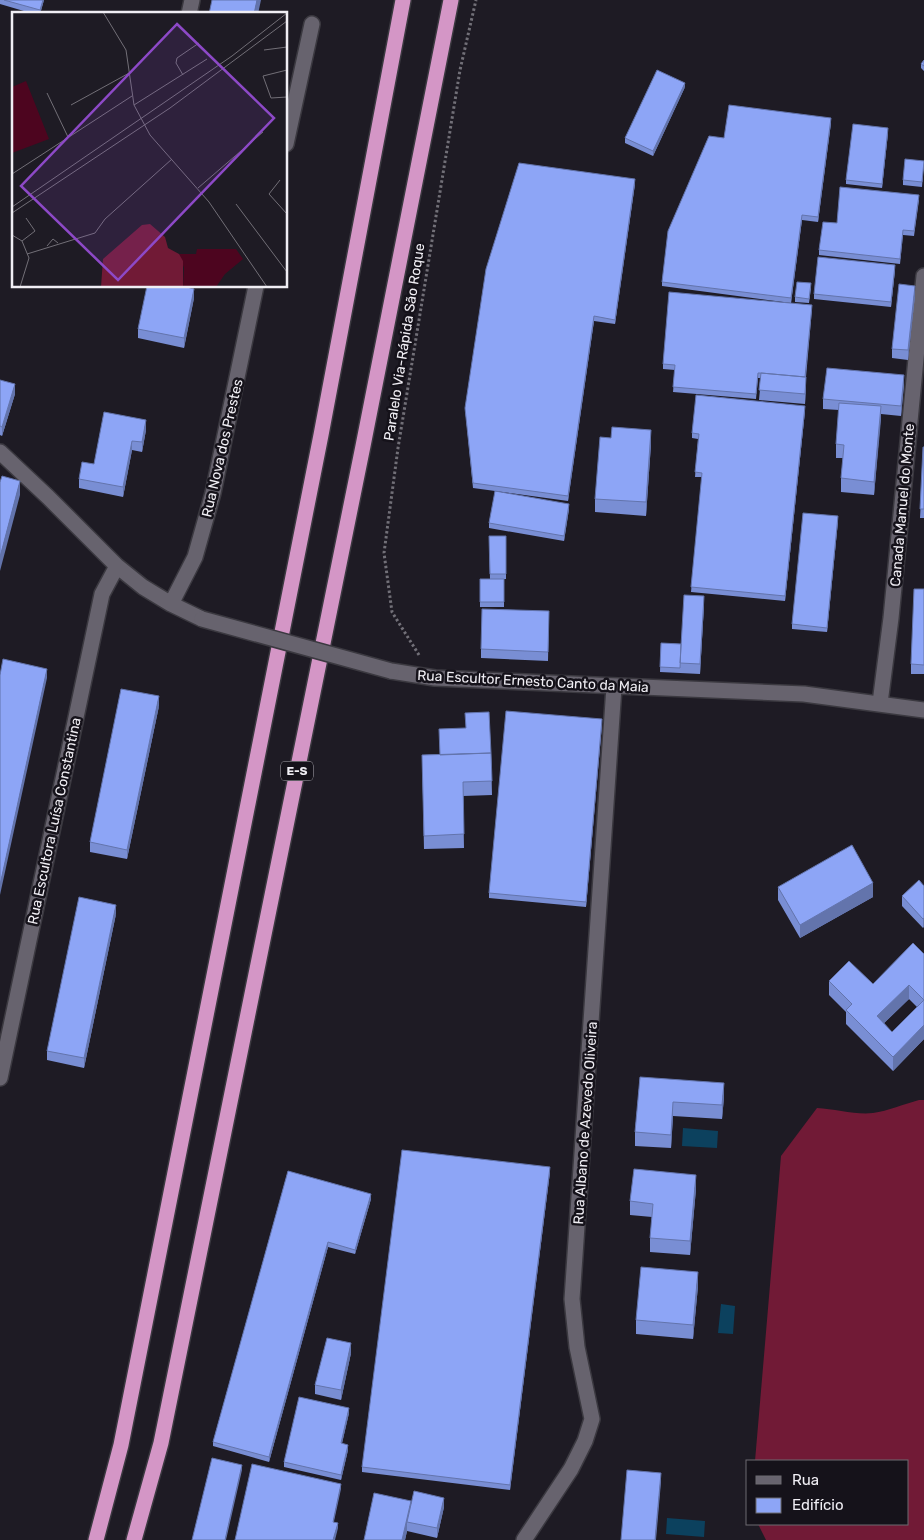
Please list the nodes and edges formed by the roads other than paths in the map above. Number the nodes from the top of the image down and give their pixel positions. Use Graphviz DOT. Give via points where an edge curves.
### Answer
graph roads {
  1 [pos="404,0"];
  2 [pos="450,0"];
  3 [pos="312,24"];
  4 [pos="288,135"];
  5 [pos="924,276"];
  6 [pos="256,288"];
  7 [pos="0,452"];
  8 [pos="117,566"];
  9 [pos="171,604"];
  10 [pos="614,687"];
  11 [pos="880,703"];
  12 [pos="924,710"];
  13 [pos="0,1075"];
  14 [pos="96,1540"];
  15 [pos="134,1540"];
  16 [pos="524,1540"];
  1 -- 14 [label="highway" via="123,1435"];
  2 -- 15 [label="highway, E-S" via="161,1443"];
  3 -- 4 [label="street"];
  5 -- 11 [label="street, Canada Manuel do Monte"];
  6 -- 9 [label="street, Rua Nova dos Prestes" via="213,493 195,557"];
  7 -- 8 [label="street, Rua Escultor Ernesto Canto da Maia"];
  8 -- 9 [label="street, Rua Escultor Ernesto Canto da Maia"];
  8 -- 13 [label="street, Rua Escultora Luísa Constantina" via="102,594"];
  9 -- 10 [label="street, Rua Escultor Ernesto Canto da Maia, bridge" via="202,619 391,671 434,678"];
  10 -- 11 [label="street, Rua Escultor Ernesto Canto da Maia" via="804,694"];
  10 -- 16 [label="street, Rua Albano de Azevedo Oliveira" via="572,1299 576,1347 592,1419 571,1469"];
  11 -- 12 [label="street, Rua Escultor Ernesto Canto da Maia"];
}
